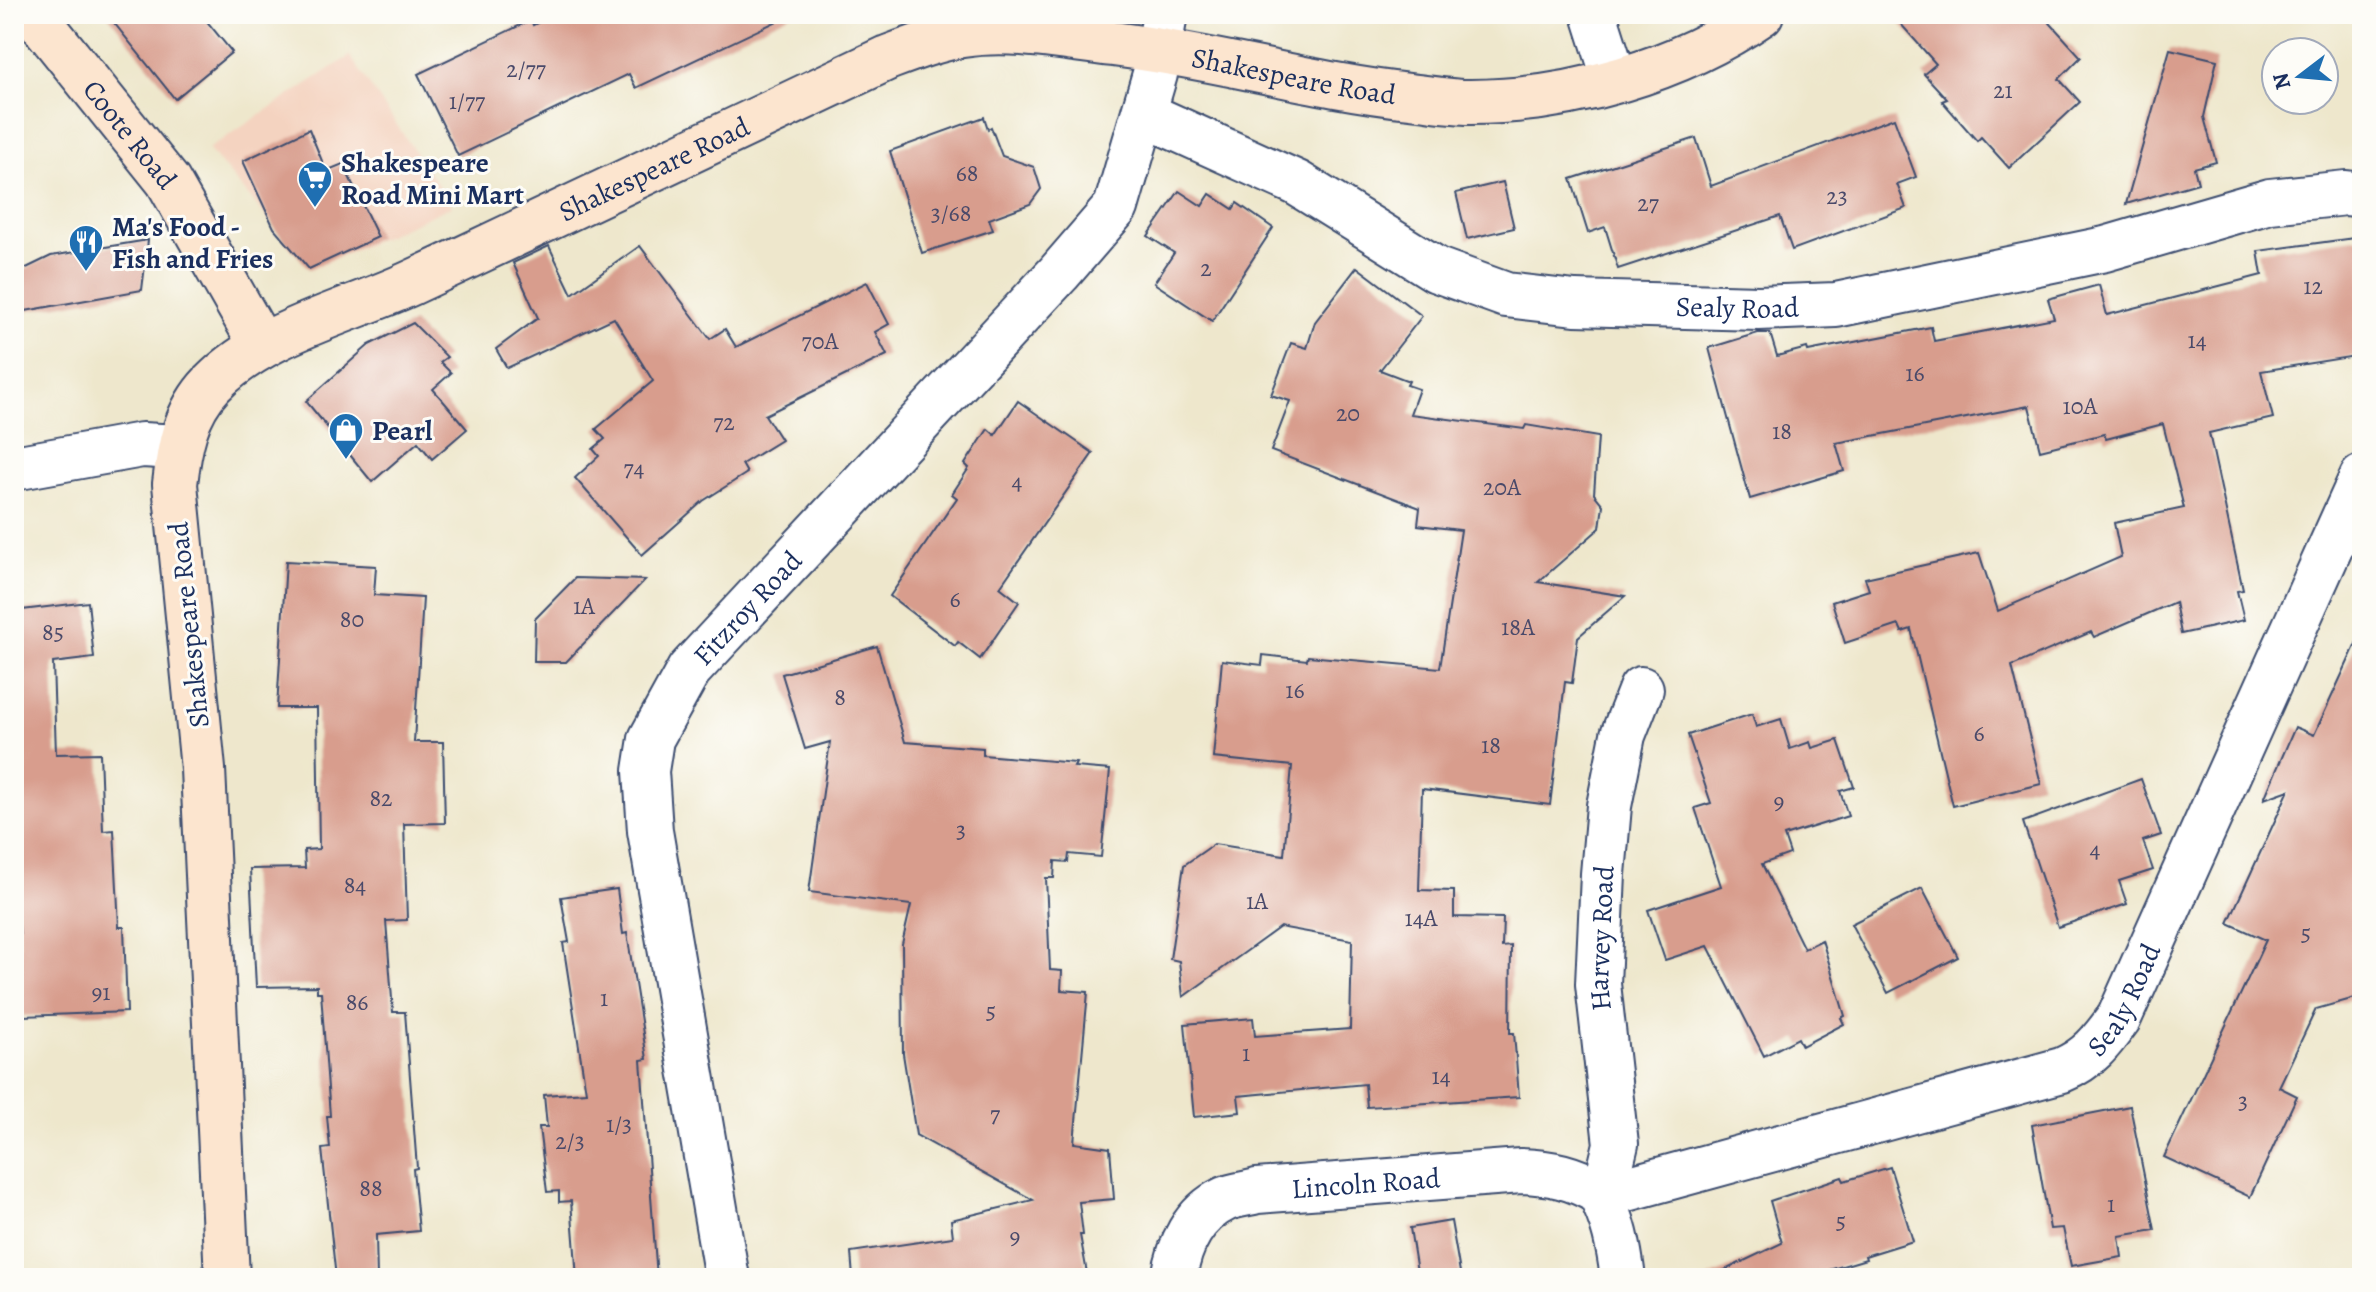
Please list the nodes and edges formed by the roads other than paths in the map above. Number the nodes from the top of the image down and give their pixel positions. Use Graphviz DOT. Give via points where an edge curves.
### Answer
graph roads {
  1 [pos="34,14"];
  2 [pos="1594,14"];
  3 [pos="1761,14"];
  4 [pos="1162,32"];
  5 [pos="1615,80"];
  6 [pos="1144,114"];
  7 [pos="2362,195"];
  8 [pos="262,346"];
  9 [pos="179,447"];
  10 [pos="14,468"];
  11 [pos="2362,477"];
  12 [pos="1641,689"];
  13 [pos="1599,1192"];
  14 [pos="227,1278"];
  15 [pos="727,1278"];
  16 [pos="1174,1278"];
  17 [pos="1623,1278"];
  1 -- 8 [label="street, Coote Road" via="168,181"];
  2 -- 5 [label="street"];
  3 -- 5 [label="street, Shakespeare Road" via="1702,49"];
  4 -- 5 [label="street, Shakespeare Road" via="1379,92 1470,102 1562,94"];
  4 -- 6 [label="street, Fitzroy Road"];
  4 -- 8 [label="street, Shakespeare Road" via="1010,32 962,35 922,46 873,64 401,288"];
  6 -- 7 [label="street, Sealy Road" via="1297,183 1437,270 1506,295 1575,303 1836,305 2105,249 2270,201"];
  6 -- 15 [label="street, Fitzroy Road" via="1116,207 689,670 651,739 646,771 650,831"];
  8 -- 9 [label="street, Shakespeare Road" via="212,385 190,415"];
  9 -- 10 [label="street" via="142,445"];
  9 -- 14 [label="street, Shakespeare Road" via="175,497 203,769"];
  11 -- 13 [label="street, Sealy Road" via="2119,1018 2094,1052 2062,1070 1623,1190"];
  12 -- 13 [label="street, Harvey Road" via="1623,735 1603,874 1598,984 1616,1144"];
  13 -- 16 [label="street, Lincoln Road" via="1550,1172 1521,1171 1257,1191 1225,1199 1204,1213 1178,1254"];
  13 -- 17 [label="street" via="1618,1239"];
}
